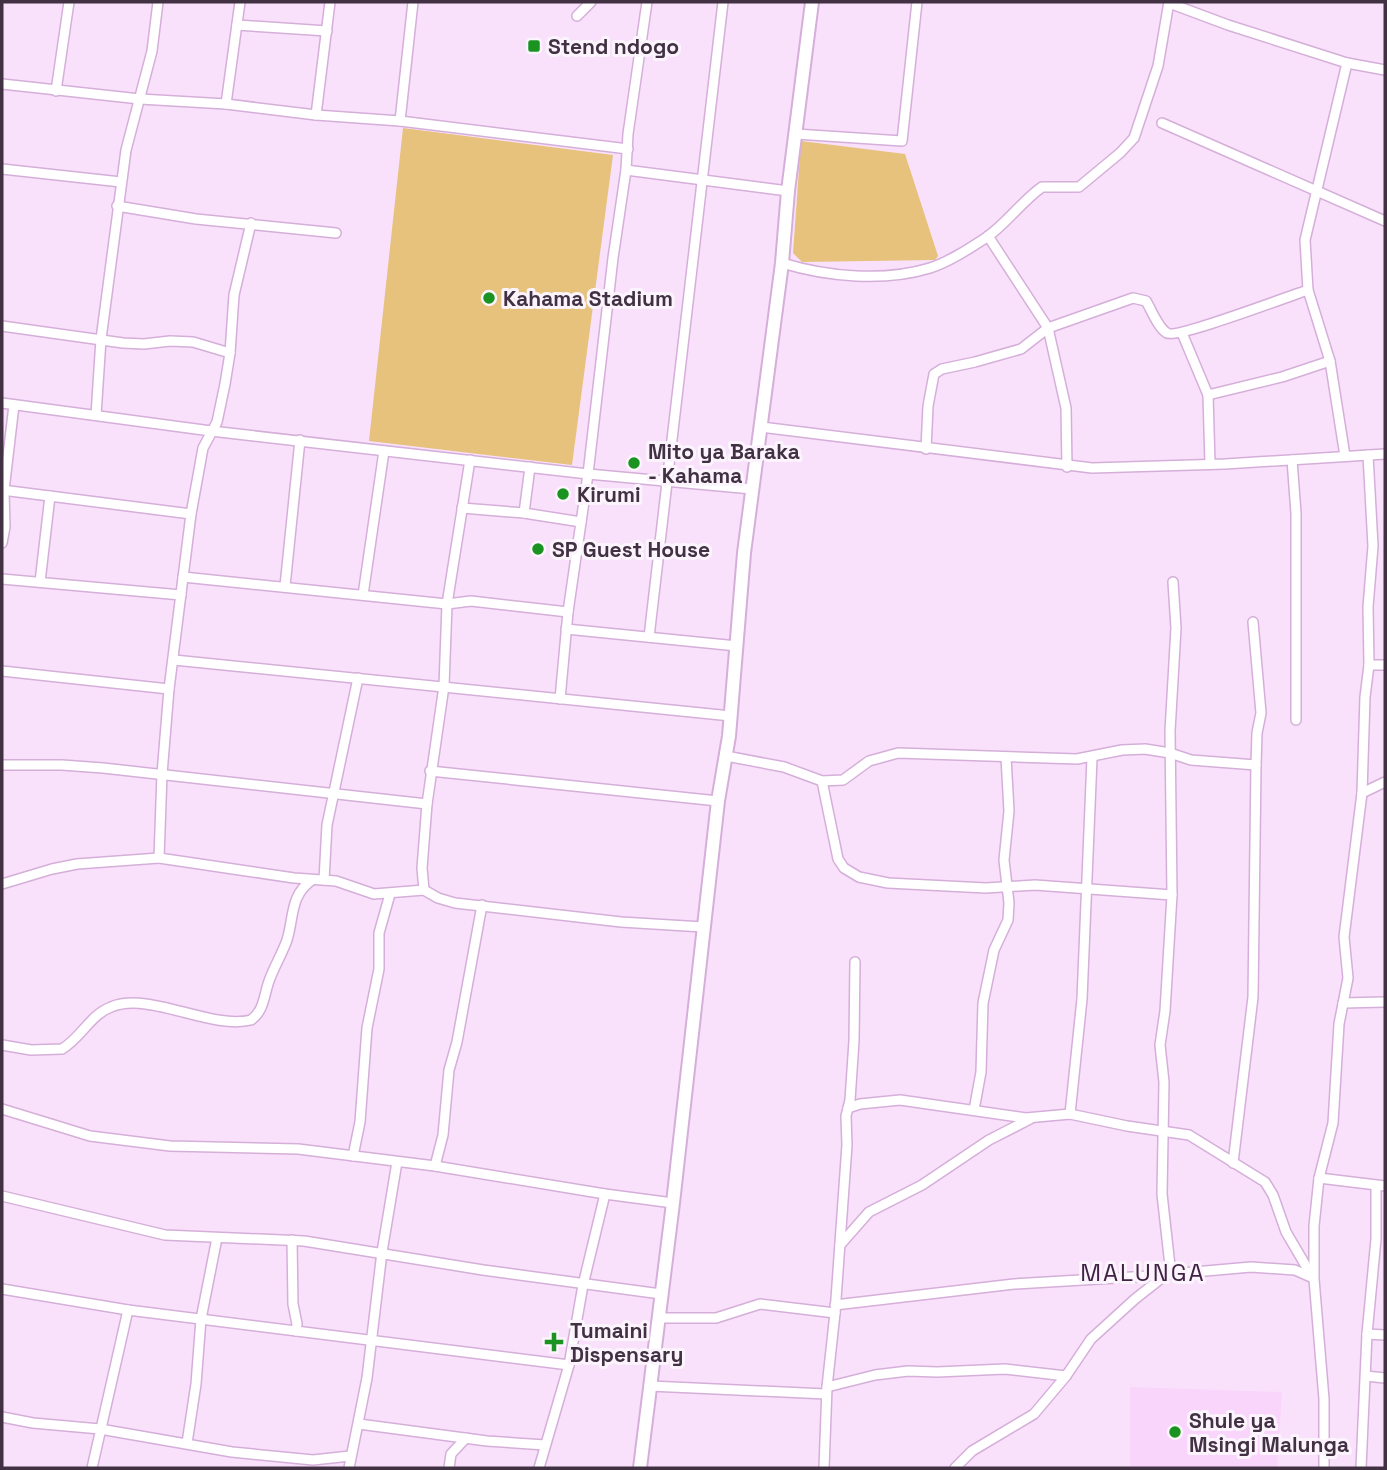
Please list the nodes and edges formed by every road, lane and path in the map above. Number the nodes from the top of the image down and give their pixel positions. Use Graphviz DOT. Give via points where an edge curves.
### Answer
graph roads {
  1 [pos="69,2"];
  2 [pos="158,2"];
  3 [pos="240,2"];
  4 [pos="330,2"];
  5 [pos="412,2"];
  6 [pos="591,2"];
  7 [pos="647,2"];
  8 [pos="723,2"];
  9 [pos="812,2"];
  10 [pos="917,2"];
  11 [pos="1169,2"];
  12 [pos="578,16"];
  13 [pos="237,25"];
  14 [pos="327,31"];
  15 [pos="1347,63"];
  16 [pos="1385,70"];
  17 [pos="2,84"];
  18 [pos="56,91"];
  19 [pos="140,99"];
  20 [pos="226,104"];
  21 [pos="316,115"];
  22 [pos="400,121"];
  23 [pos="1161,123"];
  24 [pos="796,134"];
  25 [pos="628,149"];
  26 [pos="2,169"];
  27 [pos="626,170"];
  28 [pos="704,179"];
  29 [pos="121,182"];
  30 [pos="788,191"];
  31 [pos="1316,192"];
  32 [pos="117,206"];
  33 [pos="1385,221"];
  34 [pos="251,223"];
  35 [pos="336,233"];
  36 [pos="988,236"];
  37 [pos="782,263"];
  38 [pos="1308,290"];
  39 [pos="2,327"];
  40 [pos="1048,328"];
  41 [pos="1182,332"];
  42 [pos="100,339"];
  43 [pos="230,353"];
  44 [pos="1330,361"];
  45 [pos="1208,395"];
  46 [pos="2,403"];
  47 [pos="14,405"];
  48 [pos="96,415"];
  49 [pos="761,427"];
  50 [pos="211,431"];
  51 [pos="300,440"];
  52 [pos="926,449"];
  53 [pos="384,451"];
  54 [pos="1385,454"];
  55 [pos="1368,455"];
  56 [pos="1345,456"];
  57 [pos="470,460"];
  58 [pos="1292,460"];
  59 [pos="1210,464"];
  60 [pos="530,467"];
  61 [pos="1068,467"];
  62 [pos="588,474"];
  63 [pos="668,480"];
  64 [pos="752,489"];
  65 [pos="3,490"];
  66 [pos="50,496"];
  67 [pos="462,508"];
  68 [pos="524,513"];
  69 [pos="191,514"];
  70 [pos="581,522"];
  71 [pos="2,543"];
  72 [pos="183,577"];
  73 [pos="2,579"];
  74 [pos="40,582"];
  75 [pos="1173,582"];
  76 [pos="285,586"];
  77 [pos="181,595"];
  78 [pos="363,595"];
  79 [pos="447,604"];
  80 [pos="568,612"];
  81 [pos="1253,622"];
  82 [pos="566,629"];
  83 [pos="649,637"];
  84 [pos="737,646"];
  85 [pos="174,660"];
  86 [pos="1368,665"];
  87 [pos="1385,665"];
  88 [pos="2,671"];
  89 [pos="358,678"];
  90 [pos="444,686"];
  91 [pos="169,689"];
  92 [pos="560,699"];
  93 [pos="731,716"];
  94 [pos="1296,720"];
  95 [pos="1170,753"];
  96 [pos="726,756"];
  97 [pos="1006,757"];
  98 [pos="1092,758"];
  99 [pos="2,765"];
  100 [pos="1256,765"];
  101 [pos="430,771"];
  102 [pos="162,774"];
  103 [pos="822,781"];
  104 [pos="1385,782"];
  105 [pos="334,793"];
  106 [pos="1362,793"];
  107 [pos="718,801"];
  108 [pos="427,804"];
  109 [pos="159,858"];
  110 [pos="313,880"];
  111 [pos="324,880"];
  112 [pos="2,884"];
  113 [pos="1008,888"];
  114 [pos="424,890"];
  115 [pos="1085,890"];
  116 [pos="390,894"];
  117 [pos="1172,895"];
  118 [pos="482,905"];
  119 [pos="703,927"];
  120 [pos="855,962"];
  121 [pos="1385,1002"];
  122 [pos="1343,1003"];
  123 [pos="2,1045"];
  124 [pos="848,1108"];
  125 [pos="974,1110"];
  126 [pos="3,1112"];
  127 [pos="1070,1114"];
  128 [pos="1032,1118"];
  129 [pos="1165,1131"];
  130 [pos="353,1156"];
  131 [pos="397,1162"];
  132 [pos="1233,1163"];
  133 [pos="435,1166"];
  134 [pos="1319,1178"];
  135 [pos="1381,1186"];
  136 [pos="604,1194"];
  137 [pos="2,1196"];
  138 [pos="673,1203"];
  139 [pos="1381,1210"];
  140 [pos="217,1238"];
  141 [pos="292,1240"];
  142 [pos="839,1246"];
  143 [pos="382,1252"];
  144 [pos="1168,1273"];
  145 [pos="1314,1279"];
  146 [pos="583,1285"];
  147 [pos="3,1290"];
  148 [pos="662,1294"];
  149 [pos="2,1301"];
  150 [pos="835,1309"];
  151 [pos="128,1310"];
  152 [pos="658,1318"];
  153 [pos="201,1319"];
  154 [pos="296,1331"];
  155 [pos="1367,1334"];
  156 [pos="1385,1335"];
  157 [pos="370,1340"];
  158 [pos="569,1365"];
  159 [pos="1066,1376"];
  160 [pos="1366,1376"];
  161 [pos="1385,1378"];
  162 [pos="650,1386"];
  163 [pos="827,1390"];
  164 [pos="2,1417"];
  165 [pos="359,1424"];
  166 [pos="100,1429"];
  167 [pos="466,1438"];
  168 [pos="187,1443"];
  169 [pos="545,1445"];
  170 [pos="350,1456"];
  171 [pos="92,1468"];
  172 [pos="349,1468"];
  173 [pos="449,1468"];
  174 [pos="539,1468"];
  175 [pos="640,1468"];
  176 [pos="649,1468"];
  177 [pos="824,1468"];
  178 [pos="955,1468"];
  179 [pos="1324,1468"];
  180 [pos="1361,1468"];
  1 -- 18 [label="street"];
  2 -- 19 [label="street"];
  3 -- 13 [label="street"];
  4 -- 14 [label="street"];
  5 -- 22 [label="street"];
  6 -- 12 [label="street"];
  7 -- 25 [label="street"];
  8 -- 28 [label="street"];
  9 -- 24 [label="street"];
  10 -- 24 [label="street" via="902,141"];
  11 -- 15 [label="street"];
  11 -- 36 [label="street" via="1158,66 1134,138 1079,187 1039,189"];
  13 -- 14 [label="street"];
  13 -- 20 [label="street"];
  14 -- 21 [label="street"];
  15 -- 16 [label="street"];
  15 -- 31 [label="street"];
  17 -- 18 [label="street"];
  18 -- 19 [label="street"];
  19 -- 20 [label="street"];
  19 -- 29 [label="street" via="127,140"];
  20 -- 21 [label="street"];
  21 -- 22 [label="street"];
  22 -- 25 [label="street"];
  23 -- 31 [label="street"];
  24 -- 30 [label="street"];
  25 -- 27 [label="street"];
  26 -- 29 [label="street"];
  27 -- 28 [label="street"];
  27 -- 62 [label="street"];
  28 -- 30 [label="street"];
  28 -- 63 [label="street"];
  29 -- 32 [label="street"];
  30 -- 37 [label="street"];
  31 -- 33 [label="street"];
  31 -- 38 [label="street" via="1305,240"];
  32 -- 34 [label="street"];
  32 -- 42 [label="street"];
  34 -- 35 [label="street"];
  34 -- 43 [label="street" via="233,296"];
  36 -- 37 [label="street" via="930,268 899,273 849,277"];
  36 -- 40 [label="street"];
  37 -- 49 [label="street"];
  38 -- 41 [label="street"];
  38 -- 44 [label="street"];
  39 -- 42 [label="street"];
  40 -- 41 [label="street" via="1133,298 1146,301 1164,331"];
  40 -- 52 [label="street" via="1021,349 934,374"];
  40 -- 61 [label="street" via="1066,408"];
  41 -- 45 [label="street"];
  42 -- 43 [label="street" via="144,344 193,342"];
  42 -- 48 [label="street"];
  43 -- 50 [label="street" via="217,422"];
  44 -- 45 [label="street"];
  44 -- 56 [label="street"];
  45 -- 59 [label="street"];
  46 -- 47 [label="street"];
  47 -- 48 [label="street"];
  47 -- 65 [label="street"];
  48 -- 50 [label="street"];
  49 -- 52 [label="street"];
  49 -- 64 [label="street"];
  50 -- 51 [label="street"];
  50 -- 69 [label="street"];
  51 -- 53 [label="street"];
  51 -- 76 [label="street"];
  52 -- 61 [label="street"];
  53 -- 57 [label="street"];
  53 -- 78 [label="street"];
  54 -- 55 [label="street"];
  55 -- 56 [label="street"];
  55 -- 86 [label="street" via="1373,546"];
  56 -- 58 [label="street"];
  57 -- 60 [label="street"];
  57 -- 67 [label="street"];
  58 -- 59 [label="street"];
  58 -- 94 [label="street"];
  59 -- 61 [label="street"];
  60 -- 62 [label="street"];
  60 -- 68 [label="street"];
  62 -- 63 [label="street"];
  62 -- 70 [label="street"];
  63 -- 64 [label="street"];
  63 -- 83 [label="street"];
  64 -- 84 [label="street"];
  65 -- 66 [label="street"];
  65 -- 71 [label="street"];
  66 -- 69 [label="street"];
  66 -- 74 [label="street"];
  67 -- 68 [label="street"];
  67 -- 79 [label="street"];
  68 -- 70 [label="street"];
  69 -- 72 [label="street"];
  70 -- 80 [label="street"];
  72 -- 76 [label="street"];
  72 -- 77 [label="street"];
  73 -- 74 [label="street"];
  74 -- 77 [label="street"];
  75 -- 95 [label="street" via="1176,628"];
  76 -- 78 [label="street"];
  77 -- 85 [label="street"];
  78 -- 79 [label="street"];
  79 -- 80 [label="street" via="471,601"];
  79 -- 90 [label="street"];
  80 -- 82 [label="street"];
  81 -- 100 [label="street" via="1261,713"];
  82 -- 83 [label="street"];
  82 -- 92 [label="street"];
  83 -- 84 [label="street"];
  84 -- 93 [label="street"];
  85 -- 89 [label="street"];
  85 -- 91 [label="street"];
  86 -- 87 [label="street"];
  86 -- 106 [label="street"];
  88 -- 91 [label="street"];
  89 -- 90 [label="street"];
  89 -- 105 [label="street"];
  90 -- 92 [label="street"];
  90 -- 101 [label="street"];
  91 -- 102 [label="street"];
  92 -- 93 [label="street"];
  93 -- 96 [label="street"];
  95 -- 98 [label="street" via="1133,748"];
  95 -- 100 [label="street" via="1191,760"];
  95 -- 117 [label="street"];
  96 -- 103 [label="street" via="784,767"];
  96 -- 107 [label="street"];
  97 -- 98 [label="street"];
  97 -- 103 [label="street" via="898,753 869,761 843,779"];
  97 -- 113 [label="street" via="1009,811 1004,860"];
  98 -- 115 [label="street"];
  99 -- 102 [label="street"];
  100 -- 132 [label="street" via="1252,997"];
  101 -- 107 [label="street"];
  101 -- 108 [label="street"];
  102 -- 105 [label="street"];
  102 -- 109 [label="street"];
  103 -- 113 [label="street" via="833,845 840,863 851,873 916,886"];
  104 -- 106 [label="street"];
  105 -- 108 [label="street"];
  105 -- 111 [label="street"];
  106 -- 122 [label="street" via="1344,936 1348,978"];
  107 -- 119 [label="street"];
  108 -- 114 [label="street"];
  109 -- 110 [label="street"];
  109 -- 112 [label="street" via="78,864"];
  110 -- 111 [label="street"];
  110 -- 123 [label="street" via="297,896 288,937 261,1010 251,1020 230,1021 125,1003 102,1011 62,1049"];
  111 -- 116 [label="street"];
  113 -- 115 [label="street"];
  113 -- 125 [label="street" via="1008,920 994,950 983,1003 981,1072"];
  114 -- 116 [label="street"];
  114 -- 118 [label="street" via="455,903"];
  115 -- 117 [label="street"];
  115 -- 127 [label="street" via="1082,999"];
  116 -- 130 [label="street" via="379,933 379,969"];
  117 -- 129 [label="street" via="1161,1038"];
  118 -- 119 [label="street"];
  118 -- 133 [label="street" via="447,1077 443,1135"];
  119 -- 138 [label="street"];
  120 -- 124 [label="street"];
  121 -- 122 [label="street"];
  122 -- 134 [label="street" via="1334,1123"];
  124 -- 125 [label="street" via="893,1100"];
  124 -- 142 [label="street"];
  125 -- 128 [label="street"];
  126 -- 130 [label="street" via="90,1136 170,1146 298,1149"];
  127 -- 128 [label="street"];
  127 -- 129 [label="street"];
  128 -- 142 [label="street" via="869,1212"];
  129 -- 132 [label="street" via="1198,1139"];
  129 -- 144 [label="street"];
  130 -- 131 [label="street"];
  131 -- 133 [label="street"];
  131 -- 143 [label="street"];
  132 -- 145 [label="street" via="1268,1186 1286,1233"];
  133 -- 136 [label="street"];
  134 -- 135 [label="street"];
  134 -- 145 [label="street"];
  135 -- 139 [label="street"];
  136 -- 138 [label="street"];
  136 -- 146 [label="street"];
  137 -- 140 [label="street" via="152,1233"];
  138 -- 148 [label="street"];
  139 -- 155 [label="street"];
  140 -- 141 [label="street"];
  140 -- 153 [label="street"];
  141 -- 143 [label="street"];
  141 -- 154 [label="street"];
  142 -- 150 [label="street"];
  143 -- 146 [label="street"];
  143 -- 157 [label="street"];
  144 -- 145 [label="street" via="1251,1267 1295,1270"];
  144 -- 150 [label="street" via="992,1286"];
  144 -- 159 [label="street" via="1091,1339"];
  145 -- 179 [label="street" via="1324,1399"];
  146 -- 148 [label="street"];
  146 -- 158 [label="street"];
  147 -- 149 [label="street"];
  147 -- 151 [label="street"];
  148 -- 152 [label="street"];
  150 -- 152 [label="street" via="760,1304 716,1318"];
  150 -- 163 [label="street"];
  151 -- 153 [label="street"];
  151 -- 166 [label="street"];
  152 -- 162 [label="street"];
  153 -- 154 [label="street"];
  153 -- 168 [label="street"];
  154 -- 157 [label="street"];
  155 -- 156 [label="street"];
  155 -- 160 [label="street"];
  157 -- 158 [label="street"];
  157 -- 165 [label="street"];
  158 -- 169 [label="street"];
  159 -- 163 [label="street" via="1005,1369 908,1371 875,1375"];
  159 -- 178 [label="street" via="1034,1414 972,1451"];
  160 -- 161 [label="street"];
  160 -- 180 [label="street"];
  162 -- 163 [label="street"];
  162 -- 175 [label="street"];
  163 -- 177 [label="street"];
  164 -- 166 [label="street"];
  165 -- 167 [label="street"];
  165 -- 170 [label="street"];
  166 -- 168 [label="street"];
  166 -- 171 [label="street"];
  167 -- 169 [label="street"];
  167 -- 173 [label="street" via="451,1454"];
  168 -- 170 [label="street" via="287,1458"];
  169 -- 174 [label="street"];
  170 -- 172 [label="street"];
  175 -- 176 [label="street"];
}
